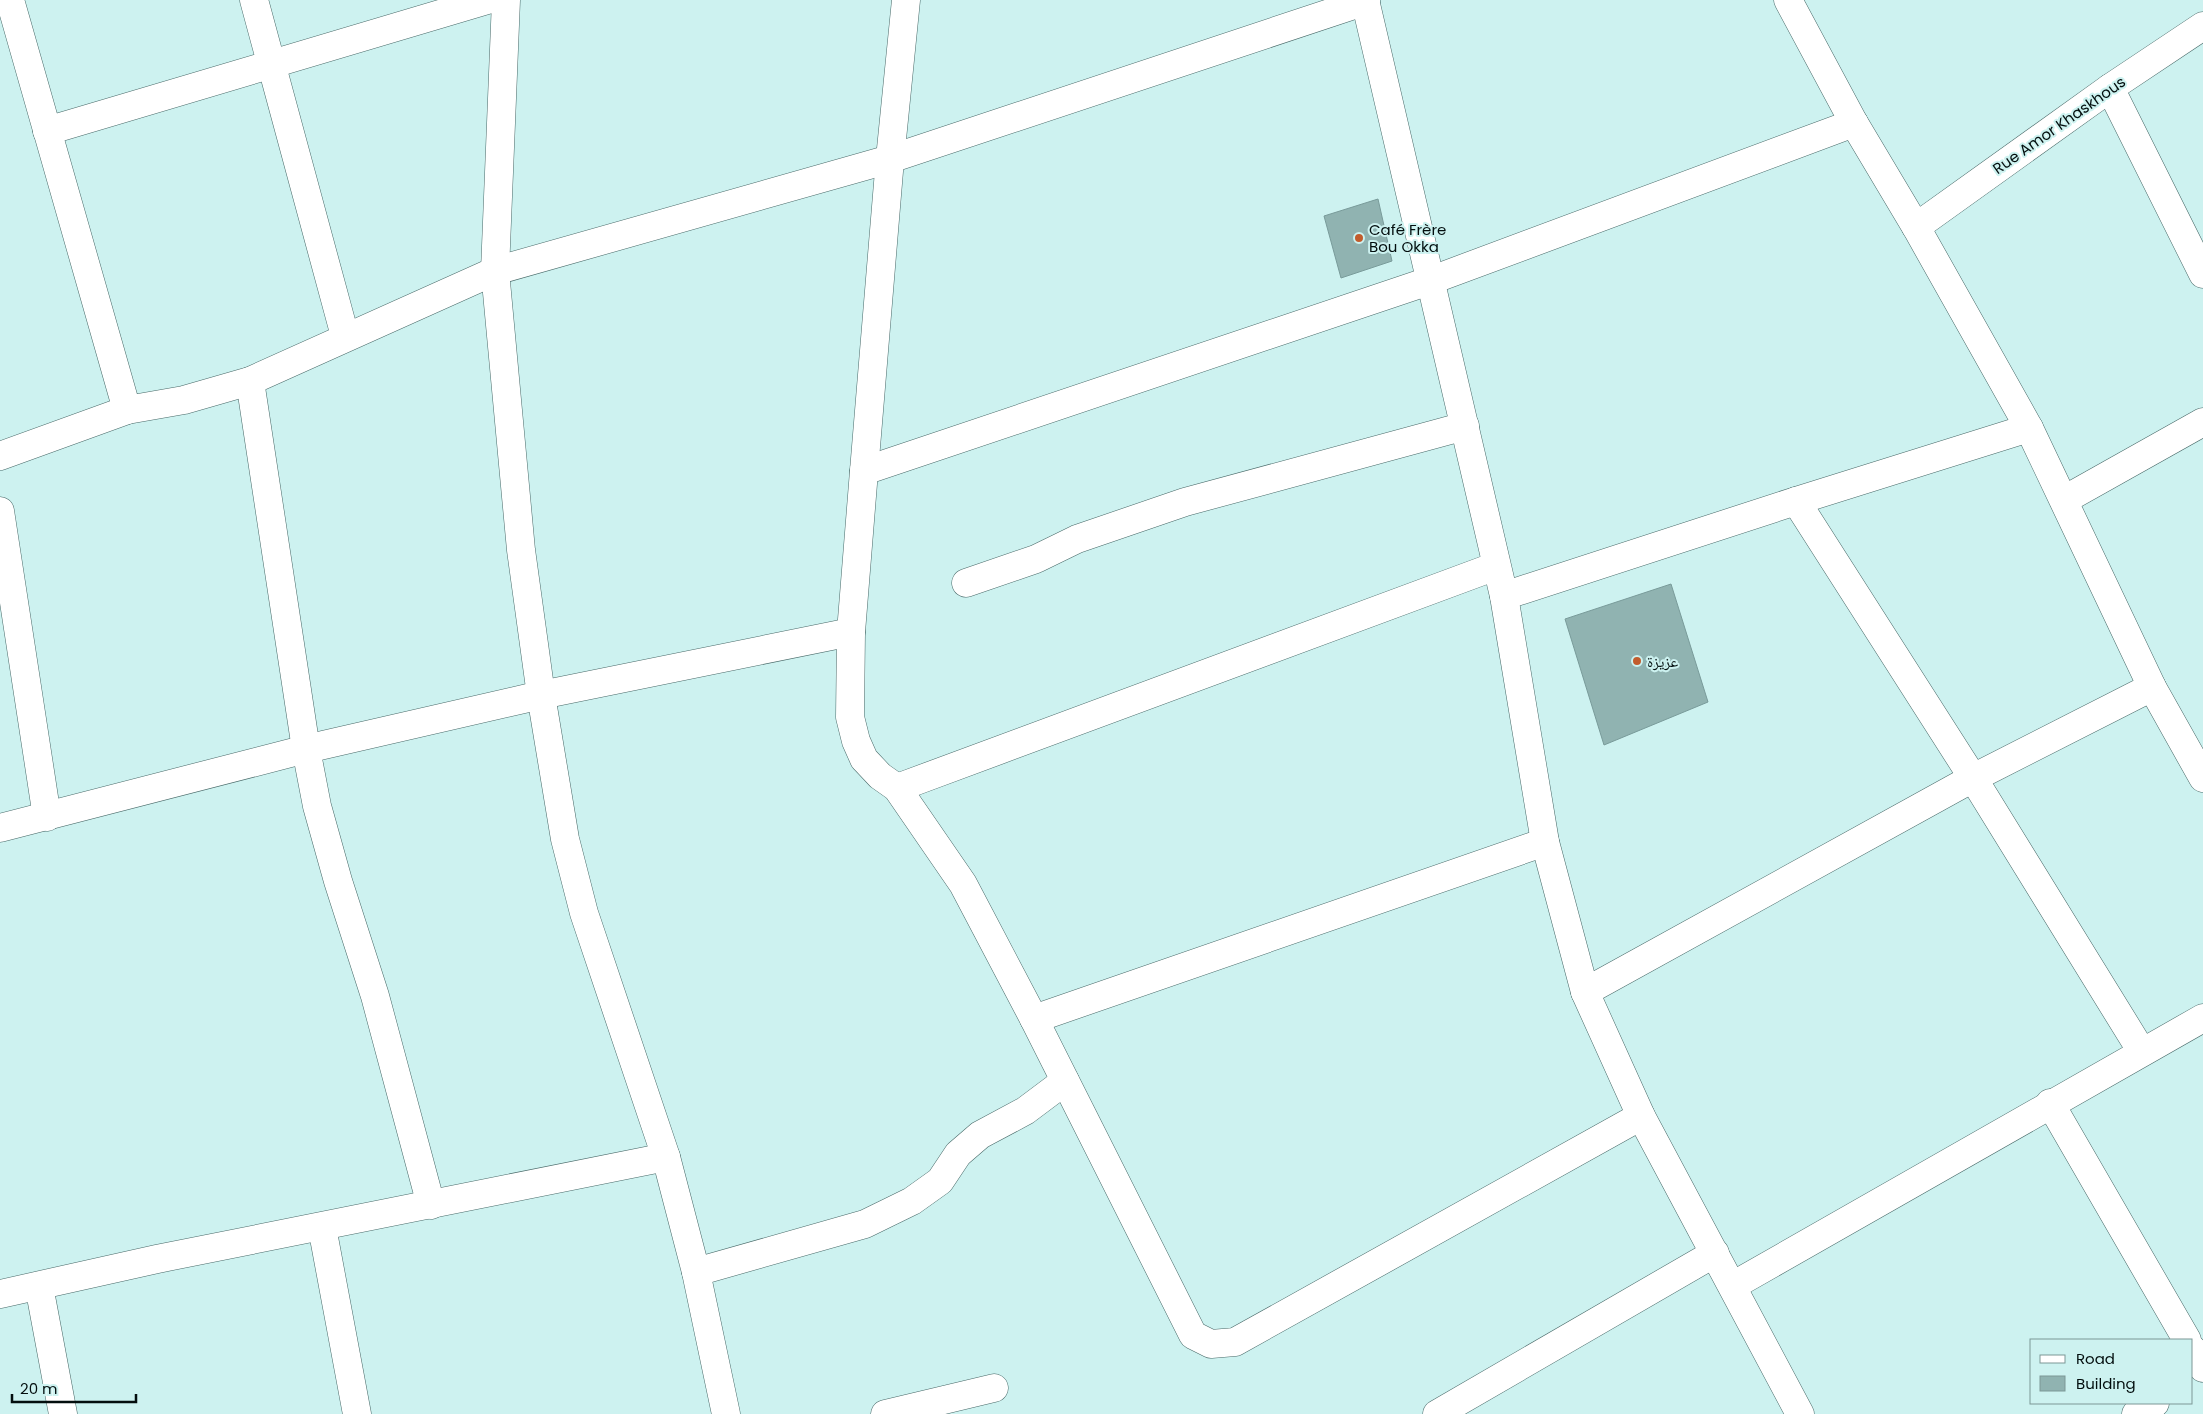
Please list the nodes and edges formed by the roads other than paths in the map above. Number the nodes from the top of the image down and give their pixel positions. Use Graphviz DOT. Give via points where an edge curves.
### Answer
graph roads {
  1 [pos="10,0"];
  2 [pos="254,0"];
  3 [pos="487,0"];
  4 [pos="506,0"];
  5 [pos="906,0"];
  6 [pos="1366,1"];
  7 [pos="1790,1"];
  8 [pos="2203,26"];
  9 [pos="271,64"];
  10 [pos="2110,88"];
  11 [pos="1854,123"];
  12 [pos="47,131"];
  13 [pos="890,159"];
  14 [pos="1916,227"];
  15 [pos="495,271"];
  16 [pos="2203,274"];
  17 [pos="1432,280"];
  18 [pos="345,336"];
  19 [pos="250,381"];
  20 [pos="127,410"];
  21 [pos="2203,422"];
  22 [pos="1465,426"];
  23 [pos="2029,428"];
  24 [pos="0,456"];
  25 [pos="864,471"];
  26 [pos="2064,500"];
  27 [pos="1796,501"];
  28 [pos="0,510"];
  29 [pos="1496,566"];
  30 [pos="966,583"];
  31 [pos="1504,596"];
  32 [pos="851,632"];
  33 [pos="2152,686"];
  34 [pos="541,696"];
  35 [pos="306,749"];
  36 [pos="1973,778"];
  37 [pos="2203,778"];
  38 [pos="897,788"];
  39 [pos="47,818"];
  40 [pos="0,828"];
  41 [pos="1545,842"];
  42 [pos="1585,992"];
  43 [pos="2203,1018"];
  44 [pos="1034,1019"];
  45 [pos="2142,1052"];
  46 [pos="1065,1081"];
  47 [pos="2050,1103"];
  48 [pos="1641,1116"];
  49 [pos="666,1157"];
  50 [pos="431,1205"];
  51 [pos="322,1226"];
  52 [pos="1716,1253"];
  53 [pos="696,1272"];
  54 [pos="39,1286"];
  55 [pos="1734,1286"];
  56 [pos="0,1294"];
  57 [pos="2186,1339"];
  58 [pos="2193,1351"];
  59 [pos="2203,1368"];
  60 [pos="994,1388"];
  61 [pos="2154,1404"];
  62 [pos="63,1414"];
  63 [pos="356,1414"];
  64 [pos="726,1414"];
  65 [pos="885,1414"];
  66 [pos="1437,1414"];
  67 [pos="1800,1414"];
  68 [pos="2136,1414"];
  1 -- 12 [label="street"];
  2 -- 9 [label="street"];
  3 -- 9 [label="street"];
  4 -- 15 [label="street"];
  5 -- 13 [label="street"];
  6 -- 13 [label="street"];
  6 -- 17 [label="street"];
  7 -- 11 [label="street"];
  8 -- 10 [label="street, Rue Amor Khaskhous"];
  9 -- 12 [label="street"];
  9 -- 18 [label="street"];
  10 -- 14 [label="street, Rue Amor Khaskhous"];
  10 -- 16 [label="street"];
  11 -- 14 [label="street"];
  11 -- 17 [label="street"];
  12 -- 20 [label="street"];
  13 -- 15 [label="street"];
  13 -- 25 [label="street"];
  14 -- 23 [label="street"];
  15 -- 18 [label="street"];
  15 -- 34 [label="street" via="521,550"];
  17 -- 22 [label="street"];
  17 -- 25 [label="street"];
  18 -- 19 [label="street"];
  19 -- 20 [label="street" via="184,400"];
  19 -- 35 [label="street"];
  20 -- 24 [label="street"];
  21 -- 26 [label="street"];
  22 -- 29 [label="street"];
  22 -- 30 [label="street" via="1185,502 1077,538 1036,559"];
  23 -- 26 [label="street"];
  23 -- 27 [label="street"];
  25 -- 32 [label="street"];
  26 -- 33 [label="street"];
  27 -- 31 [label="street"];
  27 -- 36 [label="street"];
  28 -- 39 [label="street"];
  29 -- 31 [label="street"];
  29 -- 38 [label="street"];
  31 -- 41 [label="street"];
  32 -- 34 [label="street"];
  32 -- 38 [label="street" via="850,717 856,741 864,758 880,776"];
  33 -- 36 [label="street"];
  33 -- 37 [label="street"];
  34 -- 35 [label="street"];
  34 -- 49 [label="street" via="565,839 584,913"];
  35 -- 39 [label="street"];
  35 -- 50 [label="street" via="317,806 375,996"];
  36 -- 42 [label="street"];
  36 -- 45 [label="street"];
  38 -- 44 [label="street" via="962,884"];
  39 -- 40 [label="street"];
  41 -- 42 [label="street"];
  41 -- 44 [label="street"];
  42 -- 48 [label="street"];
  43 -- 45 [label="street"];
  44 -- 46 [label="street"];
  45 -- 47 [label="street"];
  46 -- 48 [label="street" via="1193,1335 1211,1344 1235,1342"];
  46 -- 53 [label="street" via="1025,1111 980,1135 958,1154 940,1181 912,1201 865,1224"];
  47 -- 55 [label="street"];
  47 -- 57 [label="street"];
  48 -- 52 [label="street"];
  49 -- 50 [label="street"];
  49 -- 53 [label="street"];
  50 -- 51 [label="street"];
  51 -- 54 [label="street"];
  51 -- 63 [label="street"];
  52 -- 55 [label="street"];
  52 -- 66 [label="street"];
  53 -- 64 [label="street"];
  54 -- 56 [label="street"];
  54 -- 62 [label="street"];
  55 -- 67 [label="street"];
  58 -- 59 [label="street"];
  60 -- 65 [label="street"];
  61 -- 68 [label="street"];
}
